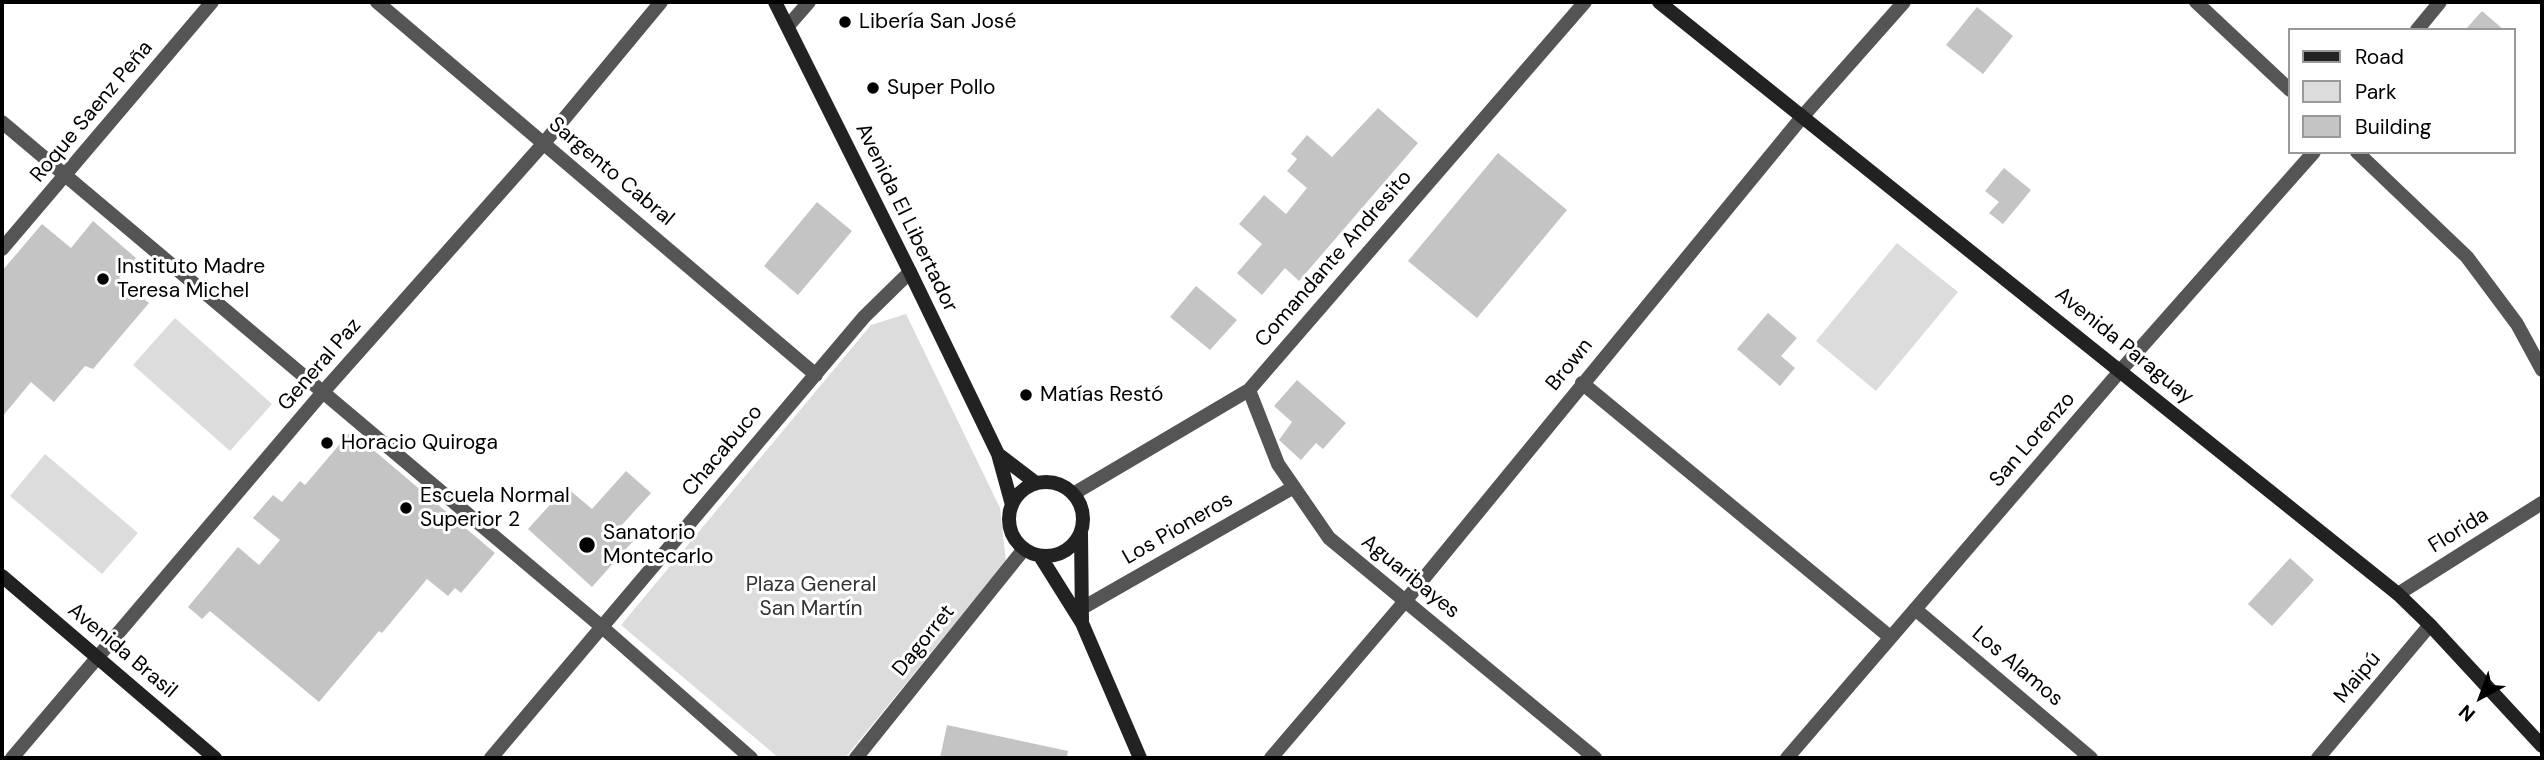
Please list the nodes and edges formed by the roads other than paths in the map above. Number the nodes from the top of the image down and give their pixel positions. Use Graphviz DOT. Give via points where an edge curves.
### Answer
graph roads {
  1 [pos="212,2"];
  2 [pos="377,2"];
  3 [pos="661,2"];
  4 [pos="775,2"];
  5 [pos="809,2"];
  6 [pos="1585,2"];
  7 [pos="1659,2"];
  8 [pos="1904,2"];
  9 [pos="2196,2"];
  10 [pos="2440,2"];
  11 [pos="788,26"];
  12 [pos="2419,28"];
  13 [pos="2288,88"];
  14 [pos="1804,116"];
  15 [pos="2,122"];
  16 [pos="544,142"];
  17 [pos="2312,154"];
  18 [pos="2359,154"];
  19 [pos="65,177"];
  20 [pos="2,249"];
  21 [pos="910,272"];
  22 [pos="2121,370"];
  23 [pos="2542,370"];
  24 [pos="816,374"];
  25 [pos="1582,383"];
  26 [pos="1249,390"];
  27 [pos="323,392"];
  28 [pos="998,454"];
  29 [pos="1036,483"];
  30 [pos="1294,487"];
  31 [pos="1073,494"];
  32 [pos="2542,503"];
  33 [pos="1012,505"];
  34 [pos="1081,533"];
  35 [pos="1024,549"];
  36 [pos="1040,556"];
  37 [pos="2,576"];
  38 [pos="2398,594"];
  39 [pos="1406,600"];
  40 [pos="1084,607"];
  41 [pos="1915,609"];
  42 [pos="1082,623"];
  43 [pos="2430,625"];
  44 [pos="602,627"];
  45 [pos="1890,637"];
  46 [pos="98,658"];
  47 [pos="2542,746"];
  48 [pos="12,758"];
  49 [pos="215,758"];
  50 [pos="491,758"];
  51 [pos="751,758"];
  52 [pos="856,758"];
  53 [pos="1140,758"];
  54 [pos="1271,758"];
  55 [pos="1595,758"];
  56 [pos="1787,758"];
  57 [pos="2091,758"];
  58 [pos="2318,758"];
  1 -- 19 [label="street, Roque Saenz Peña"];
  2 -- 16 [label="street, Sargento Cabral"];
  3 -- 16 [label="street, General Paz"];
  4 -- 11 [label="main road, Avenida El Libertador"];
  5 -- 11 [label="street"];
  6 -- 26 [label="street, Comandante Andresito"];
  7 -- 14 [label="main road, Avenida Paraguay"];
  8 -- 14 [label="street, Brown"];
  9 -- 13 [label="street"];
  10 -- 12 [label="street"];
  11 -- 21 [label="main road, Avenida El Libertador"];
  14 -- 22 [label="main road, Avenida Paraguay"];
  14 -- 25 [label="street, Brown"];
  15 -- 19 [label="street"];
  16 -- 24 [label="street, Sargento Cabral"];
  16 -- 27 [label="street, General Paz"];
  17 -- 22 [label="street, San Lorenzo"];
  18 -- 23 [label="street" via="2467,257 2517,324"];
  19 -- 20 [label="street, Roque Saenz Peña"];
  19 -- 27 [label="street"];
  21 -- 24 [label="street, Chacabuco"];
  21 -- 28 [label="main road, Avenida El Libertador"];
  22 -- 38 [label="main road, Avenida Paraguay"];
  22 -- 41 [label="street, San Lorenzo"];
  24 -- 44 [label="street, Chacabuco"];
  25 -- 39 [label="street, Brown"];
  25 -- 45 [label="street"];
  26 -- 30 [label="street, Aguaribayes" via="1278,464"];
  26 -- 31 [label="street, Comandante Andresito"];
  27 -- 44 [label="street"];
  27 -- 46 [label="street, General Paz"];
  28 -- 29 [label="main road, Avenida El Libertador"];
  28 -- 33 [label="main road, Avenida El Libertador"];
  29 -- 31 [label="main road" via="1053,482"];
  29 -- 33 [label="main road" via="1022,491"];
  30 -- 39 [label="street, Aguaribayes" via="1329,538"];
  30 -- 40 [label="street, Los Pioneros"];
  31 -- 34 [label="main road" via="1084,517"];
  32 -- 38 [label="street, Florida"];
  33 -- 35 [label="main road" via="1009,521"];
  34 -- 36 [label="main road" via="1064,551"];
  34 -- 40 [label="main road"];
  35 -- 36 [label="main road"];
  35 -- 52 [label="street, Dagorret"];
  36 -- 42 [label="main road"];
  37 -- 46 [label="main road, Avenida Brasil"];
  38 -- 43 [label="main road, Avenida Paraguay"];
  39 -- 54 [label="street, Brown"];
  39 -- 55 [label="street, Aguaribayes"];
  40 -- 42 [label="main road"];
  41 -- 45 [label="street, San Lorenzo"];
  41 -- 57 [label="street, Los Alamos"];
  42 -- 53 [label="main road"];
  43 -- 47 [label="main road, Avenida Paraguay"];
  43 -- 58 [label="street, Maipú"];
  44 -- 50 [label="street, Chacabuco"];
  44 -- 51 [label="street"];
  45 -- 56 [label="street, San Lorenzo"];
  46 -- 48 [label="street, General Paz"];
  46 -- 49 [label="main road, Avenida Brasil"];
}
